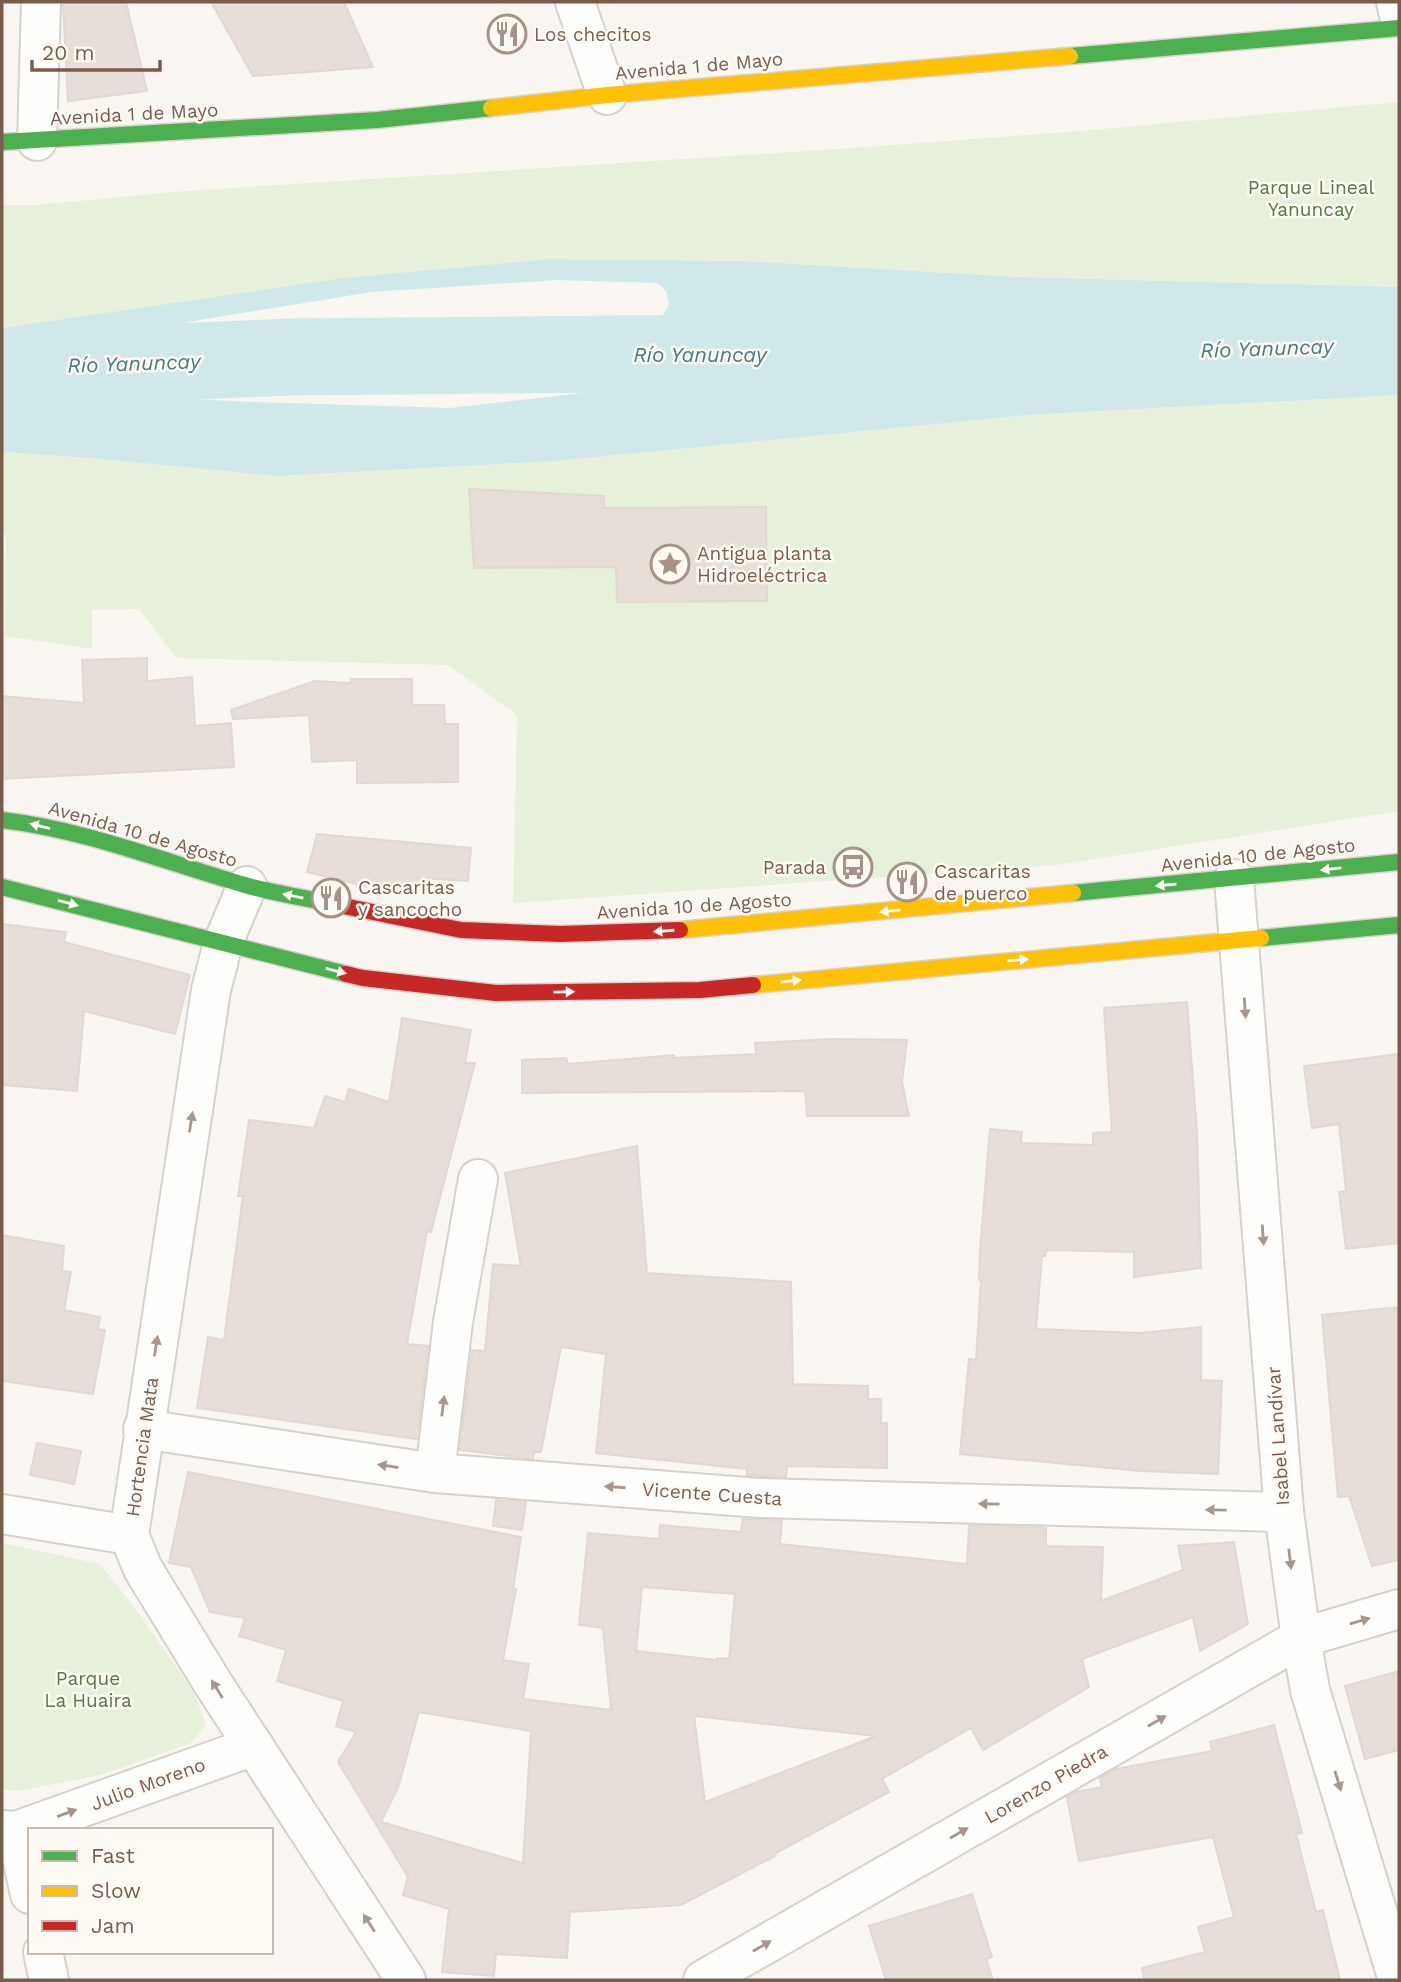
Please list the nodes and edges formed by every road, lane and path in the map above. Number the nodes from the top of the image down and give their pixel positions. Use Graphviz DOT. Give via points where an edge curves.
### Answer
graph roads {
  1 [pos="41,2"];
  2 [pos="575,2"];
  3 [pos="1396,2"];
  4 [pos="1399,15"];
  5 [pos="1399,28"];
  6 [pos="607,95"];
  7 [pos="19,141"];
  8 [pos="2,820"];
  9 [pos="1399,862"];
  10 [pos="1234,879"];
  11 [pos="247,886"];
  12 [pos="2,887"];
  13 [pos="1399,925"];
  14 [pos="1240,940"];
  15 [pos="223,943"];
  16 [pos="478,1179"];
  17 [pos="144,1429"];
  18 [pos="435,1473"];
  19 [pos="1284,1512"];
  20 [pos="2,1514"];
  21 [pos="129,1535"];
  22 [pos="1399,1609"];
  23 [pos="1301,1639"];
  24 [pos="254,1746"];
  25 [pos="9,1830"];
  26 [pos="28,1888"];
  27 [pos="43,1954"];
  28 [pos="49,1980"];
  29 [pos="406,1980"];
  30 [pos="703,1980"];
  31 [pos="1398,1980"];
  1 -- 7 [label="street"];
  2 -- 6 [label="street"];
  3 -- 4 [label="street"];
  5 -- 6 [label="main road, Avenida 1 de Mayo"];
  6 -- 7 [label="main road, Avenida 1 de Mayo" via="376,120"];
  11 -- 8 [label="main road, Avenida 10 de Agosto, one-way" via="154,855"];
  9 -- 10 [label="main road, Avenida 10 de Agosto, one-way"];
  10 -- 11 [label="main road, Avenida 10 de Agosto, one-way" via="732,926 560,934 461,930"];
  10 -- 14 [label="street, Isabel Landívar"];
  11 -- 15 [label="street, Hortencia Mata"];
  12 -- 15 [label="main road, one-way"];
  13 -- 14 [label="main road"];
  15 -- 14 [label="main road, one-way" via="363,978 496,993 700,990"];
  14 -- 19 [label="street, Isabel Landívar, one-way"];
  17 -- 15 [label="street, Hortencia Mata, one-way" via="211,990"];
  18 -- 16 [label="street, one-way" via="453,1322"];
  18 -- 17 [label="street, Vicente Cuesta, one-way"];
  17 -- 21 [label="street, Hortencia Mata"];
  19 -- 18 [label="street, Vicente Cuesta, one-way" via="760,1499"];
  19 -- 23 [label="street, Isabel Landívar, one-way"];
  20 -- 21 [label="street"];
  24 -- 21 [label="street, Hortencia Mata, one-way" via="143,1569"];
  23 -- 22 [label="street, Lorenzo Piedra, one-way"];
  30 -- 23 [label="street, Lorenzo Piedra, one-way"];
  23 -- 31 [label="street, Isabel Landívar, one-way" via="1310,1690"];
  25 -- 24 [label="street, Julio Moreno, one-way"];
  29 -- 24 [label="street, Hortencia Mata, one-way"];
  25 -- 26 [label="street"];
  27 -- 28 [label="street"];
}
